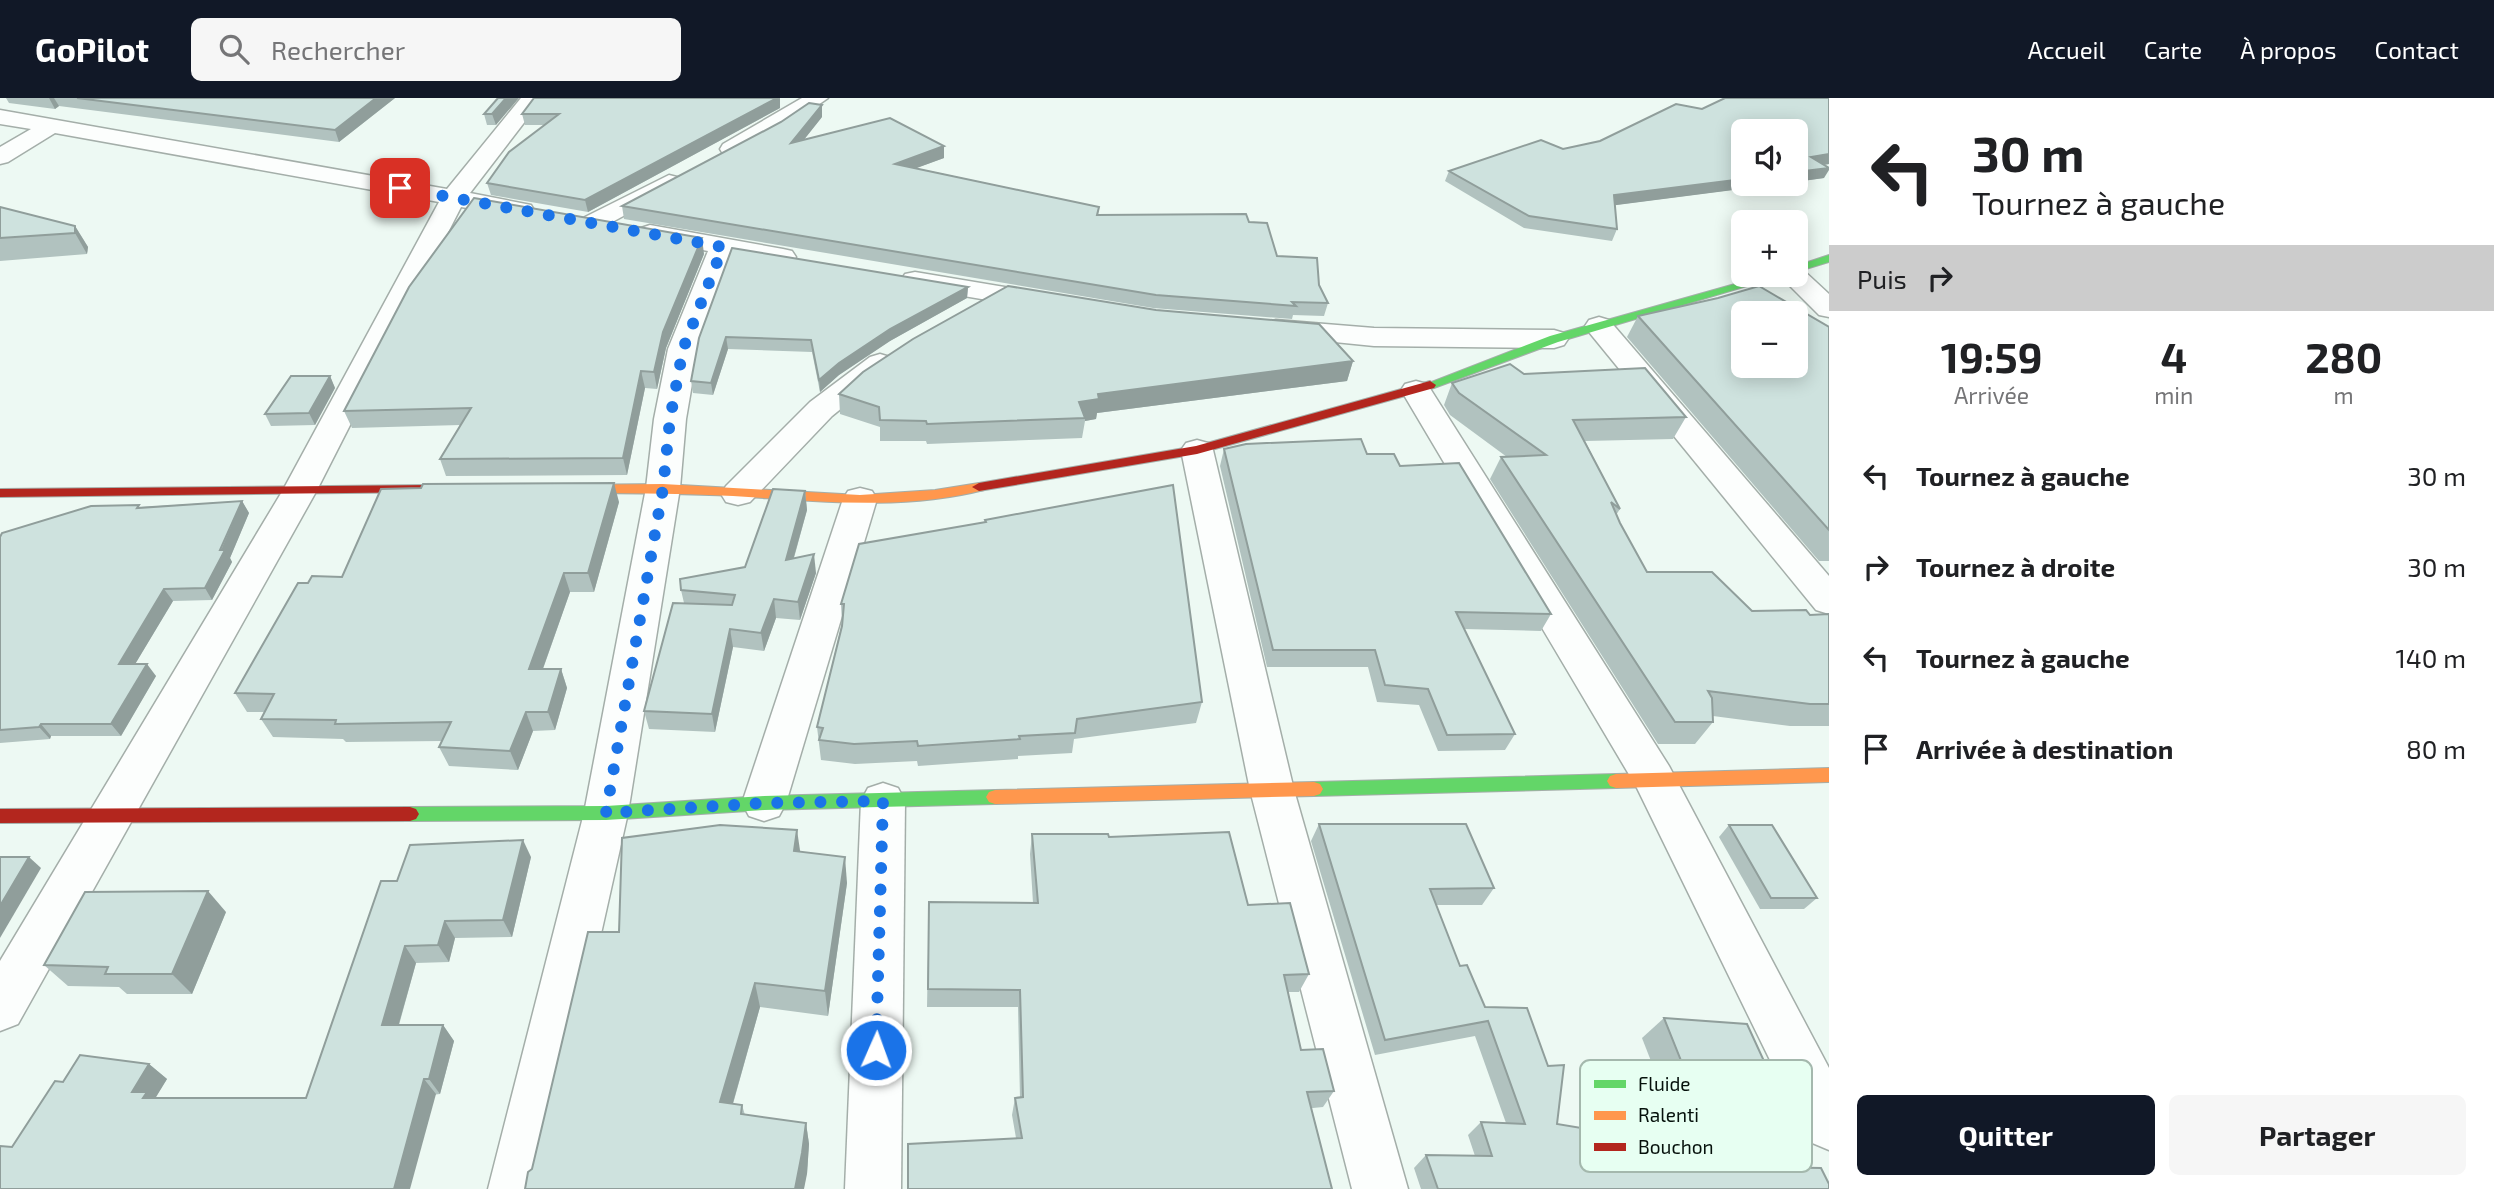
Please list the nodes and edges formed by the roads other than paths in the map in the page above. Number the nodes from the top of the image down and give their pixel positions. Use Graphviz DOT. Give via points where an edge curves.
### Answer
graph roads {
  1 [pos="532,98"];
  2 [pos="817,98"];
  3 [pos="0,117"];
  4 [pos="50,127"];
  5 [pos="0,157"];
  6 [pos="706,162"];
  7 [pos="684,174"];
  8 [pos="454,197"];
  9 [pos="568,218"];
  10 [pos="723,247"];
  11 [pos="1829,258"];
  12 [pos="802,261"];
  13 [pos="1808,265"];
  14 [pos="895,277"];
  15 [pos="1736,287"];
  16 [pos="1804,287"];
  17 [pos="1000,295"];
  18 [pos="1065,305"];
  19 [pos="1829,309"];
  20 [pos="957,318"];
  21 [pos="1599,326"];
  22 [pos="1250,327"];
  23 [pos="1554,339"];
  24 [pos="905,347"];
  25 [pos="1416,390"];
  26 [pos="1197,450"];
  27 [pos="663,488"];
  28 [pos="454,489"];
  29 [pos="551,489"];
  30 [pos="300,490"];
  31 [pos="0,493"];
  32 [pos="738,494"];
  33 [pos="860,499"];
  34 [pos="1829,601"];
  35 [pos="1829,775"];
  36 [pos="1654,778"];
  37 [pos="1272,790"];
  38 [pos="883,801"];
  39 [pos="764,803"];
  40 [pos="606,813"];
  41 [pos="0,817"];
  42 [pos="110,817"];
  43 [pos="0,1007"];
  44 [pos="1797,1060"];
  45 [pos="1812,1089"];
  46 [pos="1829,1123"];
  47 [pos="516,1189"];
  48 [pos="873,1189"];
  49 [pos="1380,1189"];
  1 -- 8 [label="street"];
  2 -- 6 [label="street"];
  3 -- 4 [label="street"];
  4 -- 5 [label="street"];
  4 -- 8 [label="street"];
  7 -- 9 [label="street"];
  8 -- 9 [label="street"];
  8 -- 30 [label="street"];
  9 -- 10 [label="street"];
  10 -- 12 [label="street"];
  10 -- 27 [label="street" via="683,349"];
  11 -- 13 [label="street"];
  14 -- 17 [label="street"];
  15 -- 21 [label="street"];
  16 -- 19 [label="street"];
  17 -- 18 [label="street"];
  17 -- 20 [label="street"];
  21 -- 23 [label="street"];
  21 -- 34 [label="street"];
  22 -- 23 [label="street" via="1374,337"];
  23 -- 25 [label="street"];
  24 -- 32 [label="street" via="821,409"];
  25 -- 26 [label="street"];
  25 -- 36 [label="street"];
  26 -- 33 [label="street" via="935,494"];
  26 -- 37 [label="street"];
  27 -- 29 [label="street"];
  27 -- 32 [label="street"];
  27 -- 40 [label="street"];
  28 -- 30 [label="street"];
  30 -- 31 [label="street"];
  30 -- 42 [label="street"];
  32 -- 33 [label="street"];
  33 -- 39 [label="street"];
  35 -- 36 [label="street"];
  36 -- 37 [label="street"];
  36 -- 44 [label="street"];
  37 -- 38 [label="street"];
  37 -- 49 [label="street"];
  38 -- 39 [label="street"];
  38 -- 48 [label="street"];
  39 -- 40 [label="street"];
  40 -- 42 [label="street"];
  40 -- 47 [label="street"];
  41 -- 42 [label="street"];
  42 -- 43 [label="street"];
  45 -- 46 [label="street"];
}
